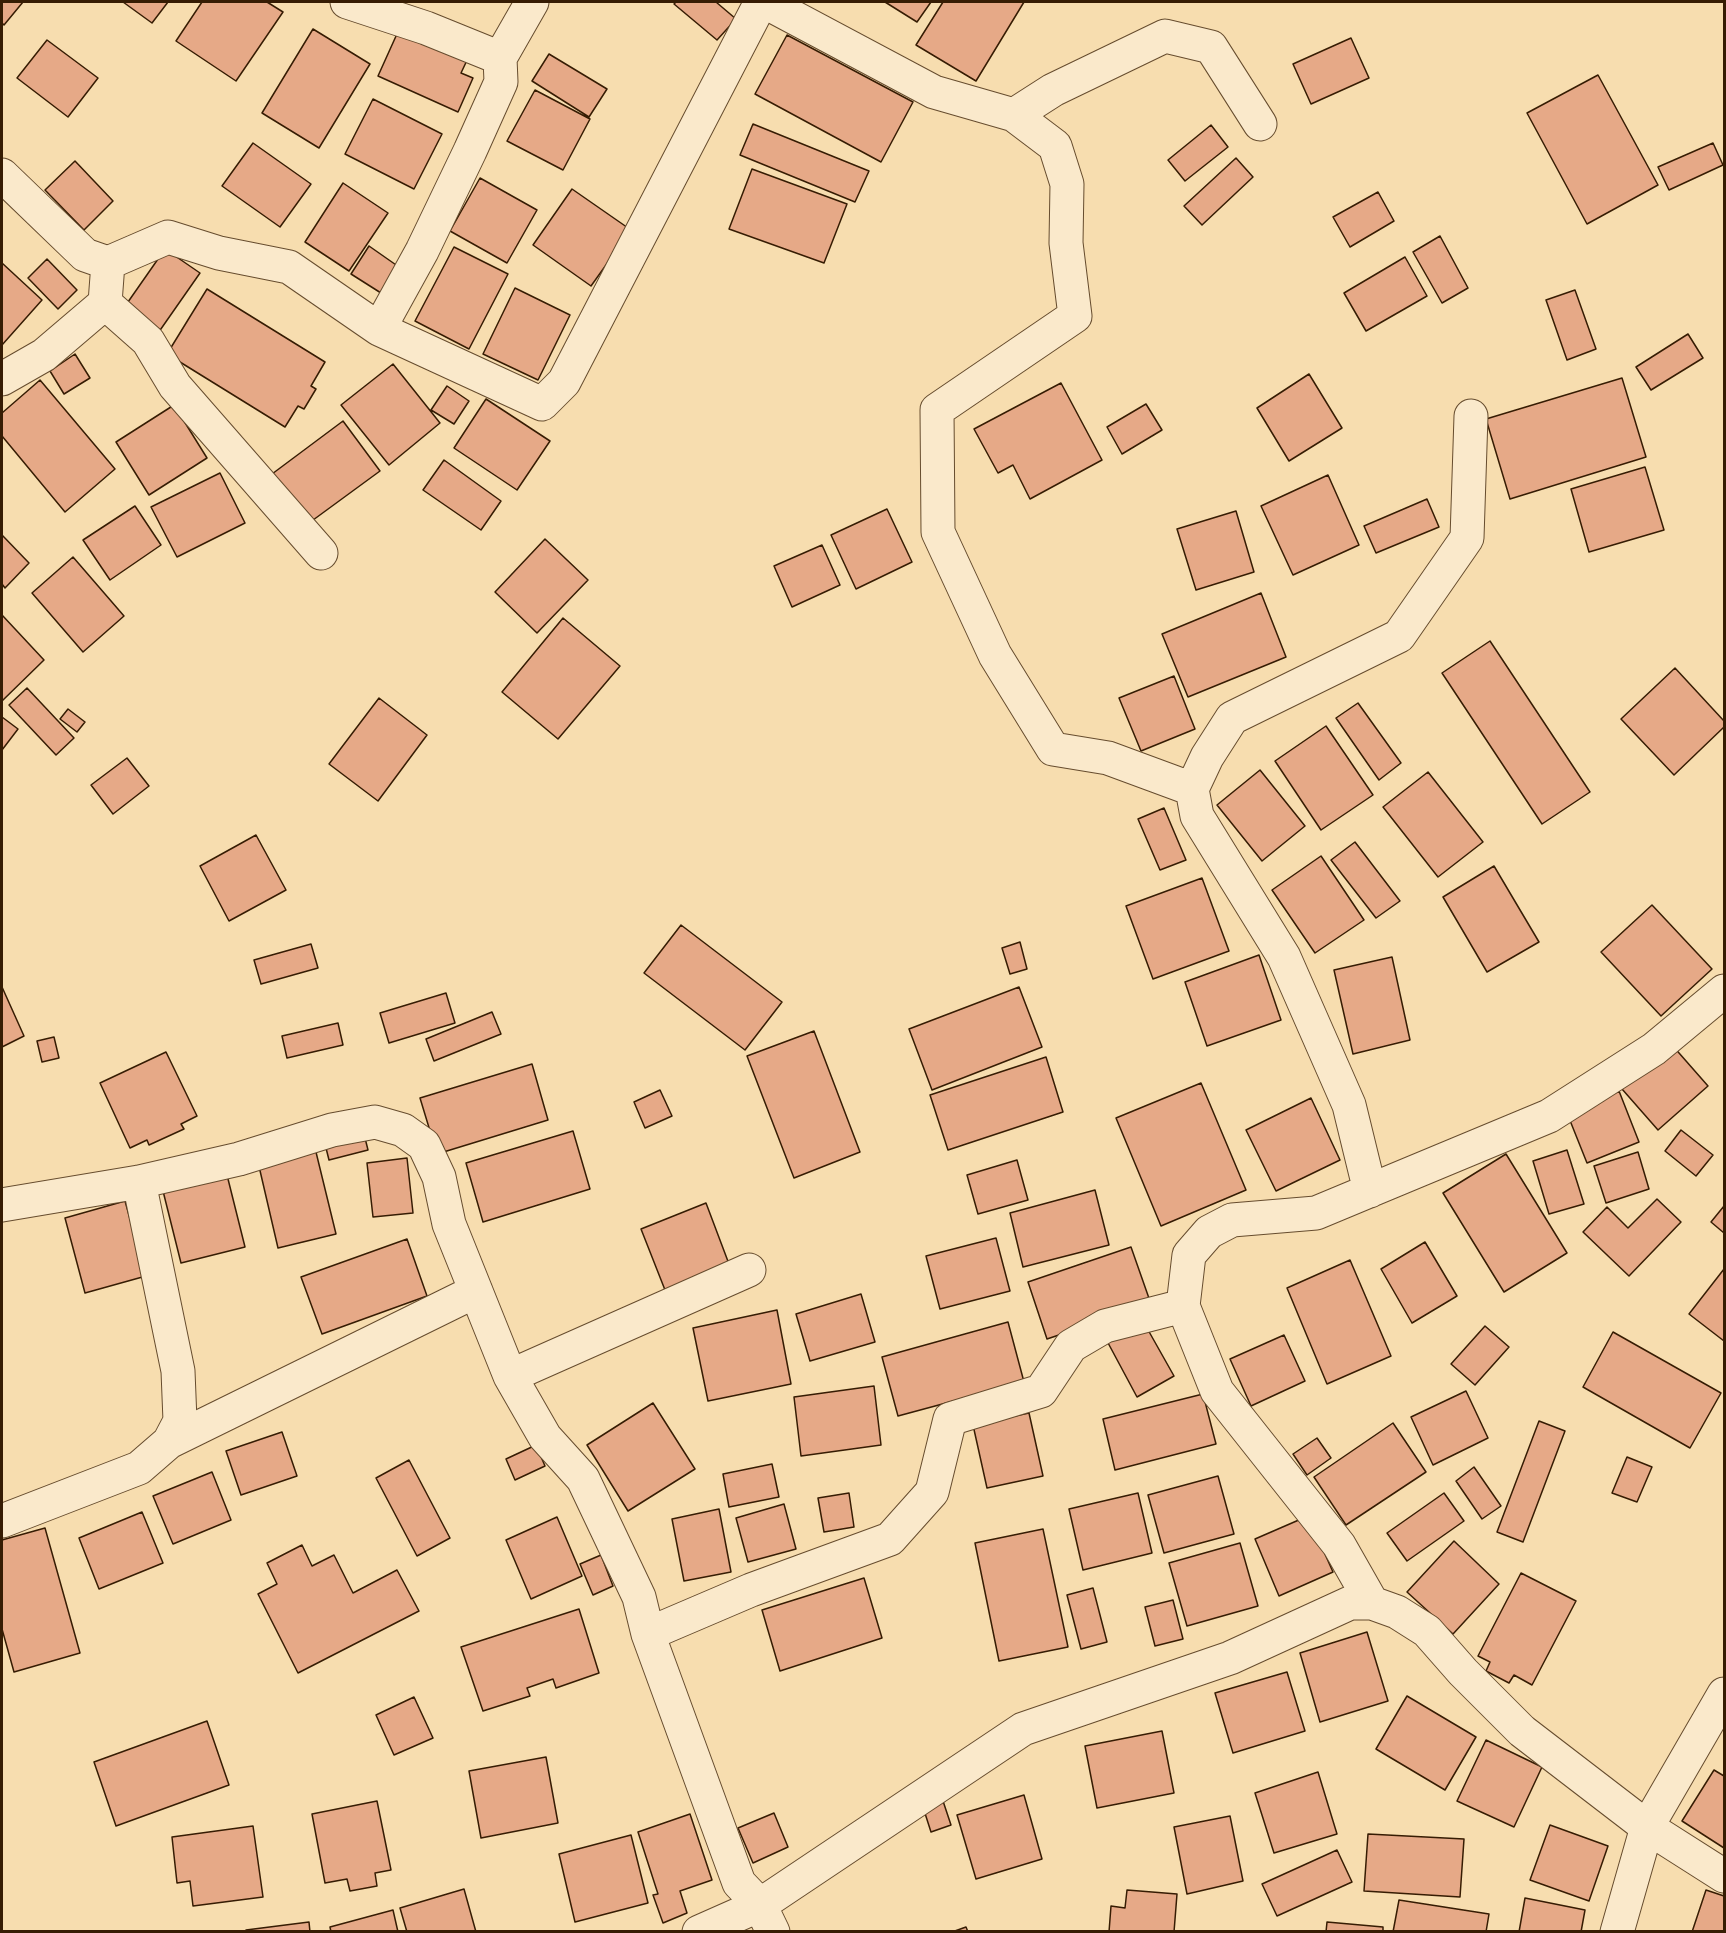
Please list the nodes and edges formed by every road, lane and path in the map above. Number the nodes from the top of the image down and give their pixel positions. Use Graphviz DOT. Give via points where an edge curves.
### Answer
graph roads {
  1 [pos="347,2"];
  2 [pos="532,2"];
  3 [pos="763,2"];
  4 [pos="500,58"];
  5 [pos="1014,115"];
  6 [pos="1260,124"];
  7 [pos="2,175"];
  8 [pos="108,263"];
  9 [pos="105,303"];
  10 [pos="380,329"];
  11 [pos="2,379"];
  12 [pos="1471,416"];
  13 [pos="321,553"];
  14 [pos="1192,789"];
  15 [pos="1725,992"];
  16 [pos="139,1182"];
  17 [pos="1370,1191"];
  18 [pos="2,1205"];
  19 [pos="749,1270"];
  20 [pos="476,1291"];
  21 [pos="1183,1306"];
  22 [pos="510,1376"];
  23 [pos="169,1442"];
  24 [pos="2,1521"];
  25 [pos="1372,1603"];
  26 [pos="648,1634"];
  27 [pos="1725,1694"];
  28 [pos="1647,1827"];
  29 [pos="1725,1876"];
  30 [pos="766,1918"];
  31 [pos="699,1932"];
  32 [pos="1617,1932"];
  1 -- 4 [label="street"];
  2 -- 4 [label="street"];
  3 -- 5 [label="street" via="934,92"];
  3 -- 10 [label="street" via="564,382 542,404"];
  4 -- 10 [label="street" via="501,82 422,251"];
  5 -- 6 [label="street" via="1053,90 1165,36 1211,47"];
  5 -- 14 [label="street" via="1055,146 1067,184 1066,243 1076,316 937,410 938,532 995,655 1053,749 1108,758"];
  7 -- 8 [label="street" via="85,255"];
  8 -- 9 [label="street"];
  8 -- 10 [label="street" via="168,237 219,253 289,267"];
  9 -- 11 [label="street" via="44,355"];
  9 -- 13 [label="street" via="148,341 175,386"];
  12 -- 14 [label="street" via="1467,538 1399,636 1232,717"];
  14 -- 17 [label="street" via="1197,816 1284,957 1349,1105"];
  15 -- 17 [label="street" via="1654,1049 1549,1116"];
  16 -- 18 [label="street"];
  16 -- 20 [label="street" via="239,1159 332,1130 375,1122 403,1130 424,1145 439,1176 450,1224"];
  16 -- 23 [label="street" via="178,1371 180,1421"];
  17 -- 21 [label="street" via="1316,1213 1232,1220 1209,1232 1189,1255"];
  19 -- 22 [label="street"];
  20 -- 22 [label="street"];
  20 -- 23 [label="street"];
  21 -- 25 [label="street" via="1217,1391 1340,1545"];
  21 -- 26 [label="street" via="1105,1326 1071,1346 1041,1391 950,1419 932,1492 890,1539 751,1590"];
  22 -- 26 [label="street" via="545,1437 583,1479 639,1597"];
  23 -- 24 [label="street" via="139,1468"];
  25 -- 28 [label="street" via="1397,1612 1426,1631 1522,1731"];
  25 -- 30 [label="street" via="1350,1603 1230,1658 1023,1729"];
  26 -- 30 [label="street" via="739,1883"];
  27 -- 28 [label="street"];
  28 -- 29 [label="street"];
  28 -- 32 [label="street"];
  30 -- 31 [label="street"];
}
